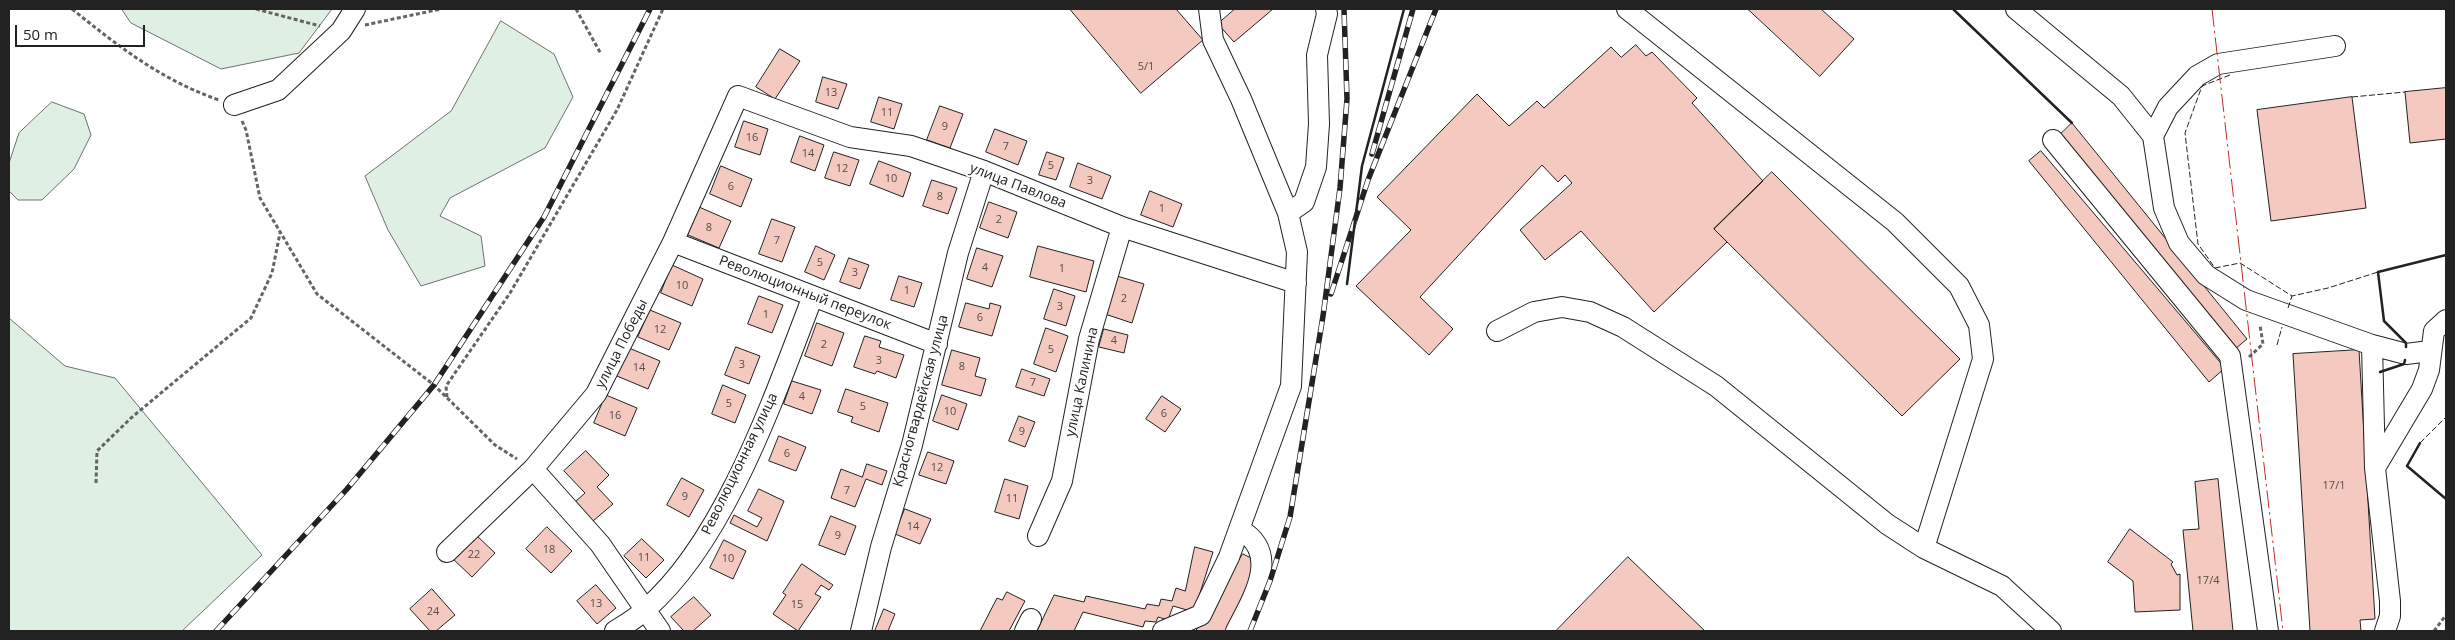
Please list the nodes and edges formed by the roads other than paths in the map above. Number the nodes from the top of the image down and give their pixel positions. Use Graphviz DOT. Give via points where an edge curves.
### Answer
graph roads {
  1 [pos="355,9"];
  2 [pos="1209,9"];
  3 [pos="1326,9"];
  4 [pos="1627,9"];
  5 [pos="2016,9"];
  6 [pos="2335,46"];
  7 [pos="738,96"];
  8 [pos="234,105"];
  9 [pos="2153,136"];
  10 [pos="2053,140"];
  11 [pos="984,171"];
  12 [pos="1288,212"];
  13 [pos="1122,227"];
  14 [pos="673,242"];
  15 [pos="1296,283"];
  16 [pos="813,296"];
  17 [pos="2446,320"];
  18 [pos="1497,331"];
  19 [pos="937,344"];
  20 [pos="2372,345"];
  21 [pos="2430,351"];
  22 [pos="2375,468"];
  23 [pos="533,469"];
  24 [pos="1239,529"];
  25 [pos="1038,536"];
  26 [pos="1924,548"];
  27 [pos="447,552"];
  28 [pos="646,610"];
  29 [pos="615,631"];
  30 [pos="660,631"];
  31 [pos="861,631"];
  32 [pos="1163,631"];
  33 [pos="1236,631"];
  34 [pos="2051,631"];
  35 [pos="2268,631"];
  36 [pos="2385,631"];
  1 -- 8 [label="street" via="341,31 278,90"];
  2 -- 12 [label="street" via="1213,40"];
  3 -- 12 [label="street" via="1317,55 1319,124 1316,166 1304,202"];
  4 -- 26 [label="street" via="1895,222 1960,286 1979,325 1983,359"];
  5 -- 9 [label="street" via="2121,96"];
  6 -- 9 [label="street" via="2218,64 2197,76 2168,107"];
  7 -- 11 [label="street, улица Павлова" via="850,137 911,146"];
  7 -- 14 [label="street, улица Победы"];
  9 -- 20 [label="street" via="2164,208 2179,243 2206,275 2246,300"];
  10 -- 35 [label="street" via="2230,356"];
  11 -- 13 [label="street, улица Павлова"];
  11 -- 19 [label="street, Красногвардейская улица" via="958,254"];
  12 -- 15 [label="street" via="1297,252"];
  13 -- 15 [label="street, улица Павлова"];
  13 -- 25 [label="street, улица Калинина" via="1090,339 1062,482"];
  14 -- 16 [label="street, Революционный переулок"];
  14 -- 23 [label="street, улица Победы" via="596,394"];
  15 -- 24 [label="street" via="1291,386"];
  16 -- 19 [label="street, Революционный переулок"];
  16 -- 28 [label="street, Революционная улица" via="767,412 702,544 669,587"];
  17 -- 21 [label="street" via="2434,331"];
  18 -- 26 [label="street" via="1534,312 1562,308 1590,312 1623,327 1716,386 1847,493"];
  19 -- 31 [label="street, Красногвардейская улица" via="912,445 880,547"];
  20 -- 21 [label="street" via="2406,354"];
  20 -- 22 [label="street"];
  21 -- 22 [label="street" via="2429,370 2422,390"];
  22 -- 36 [label="street" via="2390,601"];
  23 -- 27 [label="street, улица Победы"];
  23 -- 28 [label="street" via="600,544"];
  24 -- 32 [label="street" via="1201,615"];
  24 -- 33 [label="street" via="1252,536 1263,556 1256,592"];
  26 -- 34 [label="street" via="2002,586"];
  28 -- 29 [label="street, Революционная улица"];
  28 -- 30 [label="street"];
}
